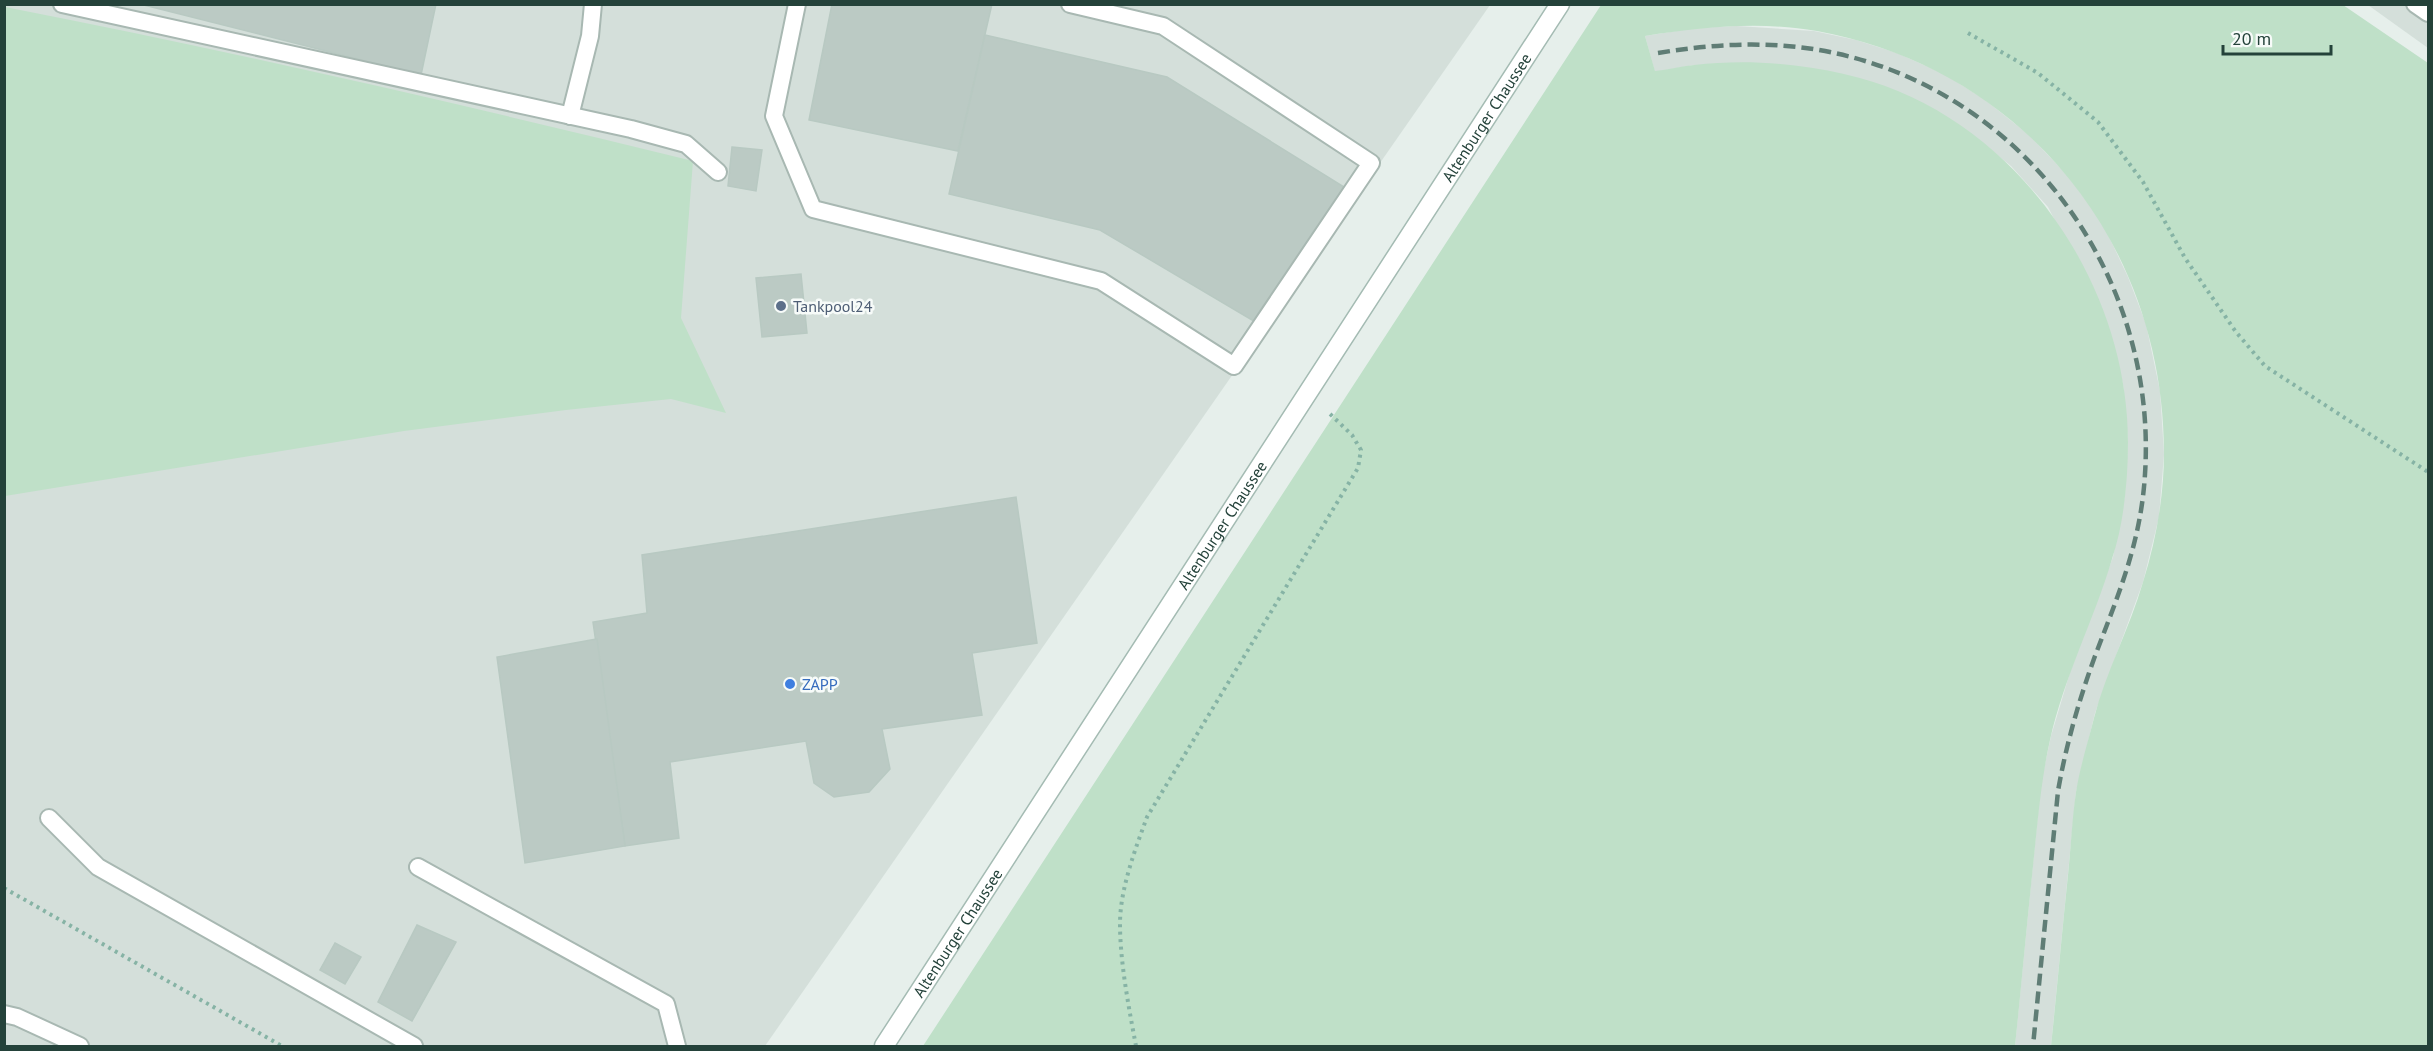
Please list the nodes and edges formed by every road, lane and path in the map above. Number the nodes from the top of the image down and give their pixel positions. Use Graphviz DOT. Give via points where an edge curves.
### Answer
graph roads {
  1 [pos="62,4"];
  2 [pos="593,4"];
  3 [pos="797,4"];
  4 [pos="1070,4"];
  5 [pos="1560,4"];
  6 [pos="2415,4"];
  7 [pos="2428,13"];
  8 [pos="1968,33"];
  9 [pos="570,116"];
  10 [pos="718,172"];
  11 [pos="1309,393"];
  12 [pos="2428,472"];
  13 [pos="49,818"];
  14 [pos="418,867"];
  15 [pos="4,888"];
  16 [pos="4,1014"];
  17 [pos="80,1047"];
  18 [pos="282,1047"];
  19 [pos="414,1047"];
  20 [pos="677,1047"];
  21 [pos="884,1047"];
  22 [pos="1136,1047"];
  1 -- 9 [label="lane"];
  2 -- 9 [label="lane" via="590,36"];
  3 -- 4 [label="lane" via="774,116 813,209 1101,281 1234,366 1371,163 1163,26"];
  5 -- 11 [label="main road, Altenburger Chaussee"];
  6 -- 7 [label="lane"];
  8 -- 12 [label="path" via="2038,73 2098,123 2143,182 2184,258 2265,366"];
  9 -- 10 [label="lane" via="686,144"];
  11 -- 21 [label="main road, Altenburger Chaussee"];
  11 -- 22 [label="path" via="1352,435 1361,450 1358,468 1147,817 1130,866 1120,923"];
  13 -- 19 [label="lane" via="98,867"];
  14 -- 20 [label="lane" via="666,1005"];
  15 -- 18 [label="path"];
  16 -- 17 [label="lane"];
}
